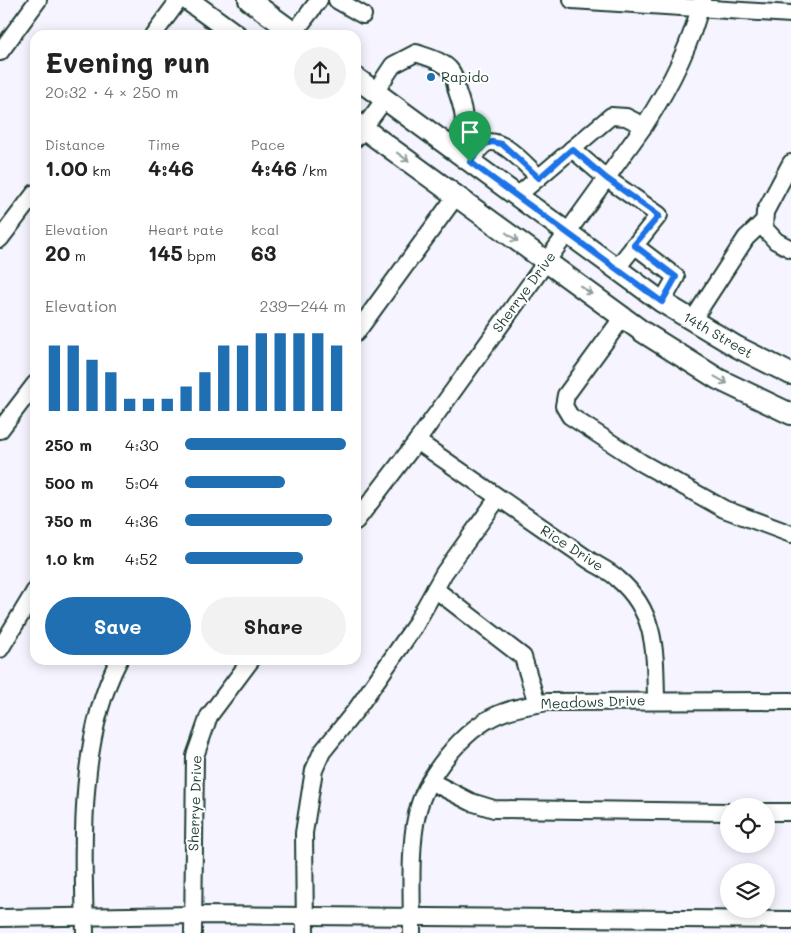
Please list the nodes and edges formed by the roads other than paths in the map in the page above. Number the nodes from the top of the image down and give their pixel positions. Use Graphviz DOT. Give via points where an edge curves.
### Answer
graph roads {
  1 [pos="38,0"];
  2 [pos="179,0"];
  3 [pos="188,0"];
  4 [pos="249,0"];
  5 [pos="319,0"];
  6 [pos="337,0"];
  7 [pos="572,0"];
  8 [pos="611,1"];
  9 [pos="665,3"];
  10 [pos="701,4"];
  11 [pos="742,5"];
  12 [pos="791,14"];
  13 [pos="363,15"];
  14 [pos="157,30"];
  15 [pos="229,30"];
  16 [pos="290,30"];
  17 [pos="298,30"];
  18 [pos="0,52"];
  19 [pos="361,82"];
  20 [pos="380,96"];
  21 [pos="644,126"];
  22 [pos="361,127"];
  23 [pos="361,131"];
  24 [pos="450,148"];
  25 [pos="572,149"];
  26 [pos="470,162"];
  27 [pos="791,163"];
  28 [pos="539,178"];
  29 [pos="606,178"];
  30 [pos="456,196"];
  31 [pos="517,196"];
  32 [pos="30,199"];
  33 [pos="764,221"];
  34 [pos="567,233"];
  35 [pos="0,239"];
  36 [pos="634,245"];
  37 [pos="791,249"];
  38 [pos="546,262"];
  39 [pos="616,269"];
  40 [pos="662,302"];
  41 [pos="623,317"];
  42 [pos="692,321"];
  43 [pos="361,326"];
  44 [pos="791,374"];
  45 [pos="30,391"];
  46 [pos="791,414"];
  47 [pos="0,430"];
  48 [pos="417,441"];
  49 [pos="498,498"];
  50 [pos="361,514"];
  51 [pos="791,534"];
  52 [pos="435,589"];
  53 [pos="30,598"];
  54 [pos="0,649"];
  55 [pos="116,665"];
  56 [pos="247,665"];
  57 [pos="656,700"];
  58 [pos="791,701"];
  59 [pos="536,704"];
  60 [pos="430,781"];
  61 [pos="720,812"];
  62 [pos="775,812"];
  63 [pos="791,812"];
  64 [pos="193,915"];
  65 [pos="305,916"];
  66 [pos="412,916"];
  67 [pos="0,918"];
  68 [pos="791,920"];
  69 [pos="85,925"];
  70 [pos="193,933"];
  71 [pos="305,933"];
  72 [pos="412,933"];
  1 -- 18 [label="street"];
  2 -- 14 [label="street"];
  3 -- 15 [label="main road"];
  4 -- 16 [label="main road"];
  5 -- 17 [label="street"];
  6 -- 13 [label="street"];
  7 -- 8 [label="street"];
  8 -- 9 [label="street"];
  9 -- 10 [label="street"];
  10 -- 11 [label="street"];
  10 -- 21 [label="street, Sherrye Drive" via="676,71"];
  11 -- 12 [label="street"];
  19 -- 20 [label="main road, 14th Street"];
  20 -- 22 [label="street"];
  20 -- 24 [label="main road, 14th Street"];
  20 -- 24 [label="street" via="394,65 416,53 451,70 465,124 461,136"];
  21 -- 25 [label="street" via="626,116 611,116"];
  21 -- 29 [label="street, Sherrye Drive"];
  23 -- 30 [label="main road, one-way"];
  24 -- 26 [label="main road, 14th Street"];
  25 -- 28 [label="street"];
  25 -- 29 [label="street"];
  26 -- 28 [label="street" via="485,144 502,144"];
  26 -- 31 [label="main road, 14th Street"];
  27 -- 33 [label="street" via="764,212"];
  28 -- 31 [label="street"];
  29 -- 34 [label="street, Sherrye Drive"];
  29 -- 36 [label="street" via="659,216"];
  30 -- 38 [label="main road, one-way"];
  30 -- 43 [label="street"];
  31 -- 34 [label="main road, 14th Street"];
  32 -- 35 [label="street"];
  33 -- 37 [label="street" via="764,228 776,241"];
  33 -- 42 [label="street" via="746,238"];
  34 -- 38 [label="street, Sherrye Drive"];
  34 -- 39 [label="main road, 14th Street"];
  36 -- 39 [label="street"];
  36 -- 40 [label="street" via="676,277"];
  38 -- 41 [label="main road, one-way"];
  38 -- 48 [label="street, Sherrye Drive"];
  39 -- 40 [label="main road, 14th Street"];
  40 -- 42 [label="main road, 14th Street"];
  41 -- 46 [label="main road, one-way" via="718,379"];
  41 -- 51 [label="street" via="566,395 564,406 570,416 642,463 724,509"];
  42 -- 44 [label="main road, 14th Street"];
  45 -- 47 [label="street"];
  48 -- 49 [label="street, Rice Drive"];
  48 -- 50 [label="street, Sherrye Drive"];
  49 -- 52 [label="street"];
  49 -- 57 [label="street, Rice Drive" via="617,577 628,588 648,618"];
  52 -- 59 [label="street" via="522,657"];
  52 -- 65 [label="street" via="414,627 322,752 314,770 304,833"];
  53 -- 54 [label="street"];
  55 -- 69 [label="street" via="108,681 92,736 86,801"];
  56 -- 64 [label="street, Sherrye Drive" via="209,716 197,749"];
  57 -- 58 [label="street, Meadows Drive"];
  57 -- 59 [label="street, Meadows Drive"];
  59 -- 60 [label="street, Meadows Drive" via="497,714 456,745"];
  60 -- 61 [label="street" via="471,802 494,809"];
  60 -- 66 [label="street, Meadows Drive" via="416,816"];
  62 -- 63 [label="street"];
  64 -- 65 [label="street"];
  64 -- 69 [label="street"];
  64 -- 70 [label="street, Sherrye Drive"];
  65 -- 66 [label="street"];
  65 -- 71 [label="street"];
  66 -- 68 [label="street"];
  66 -- 72 [label="street, Meadows Drive"];
  67 -- 69 [label="street"];
}
